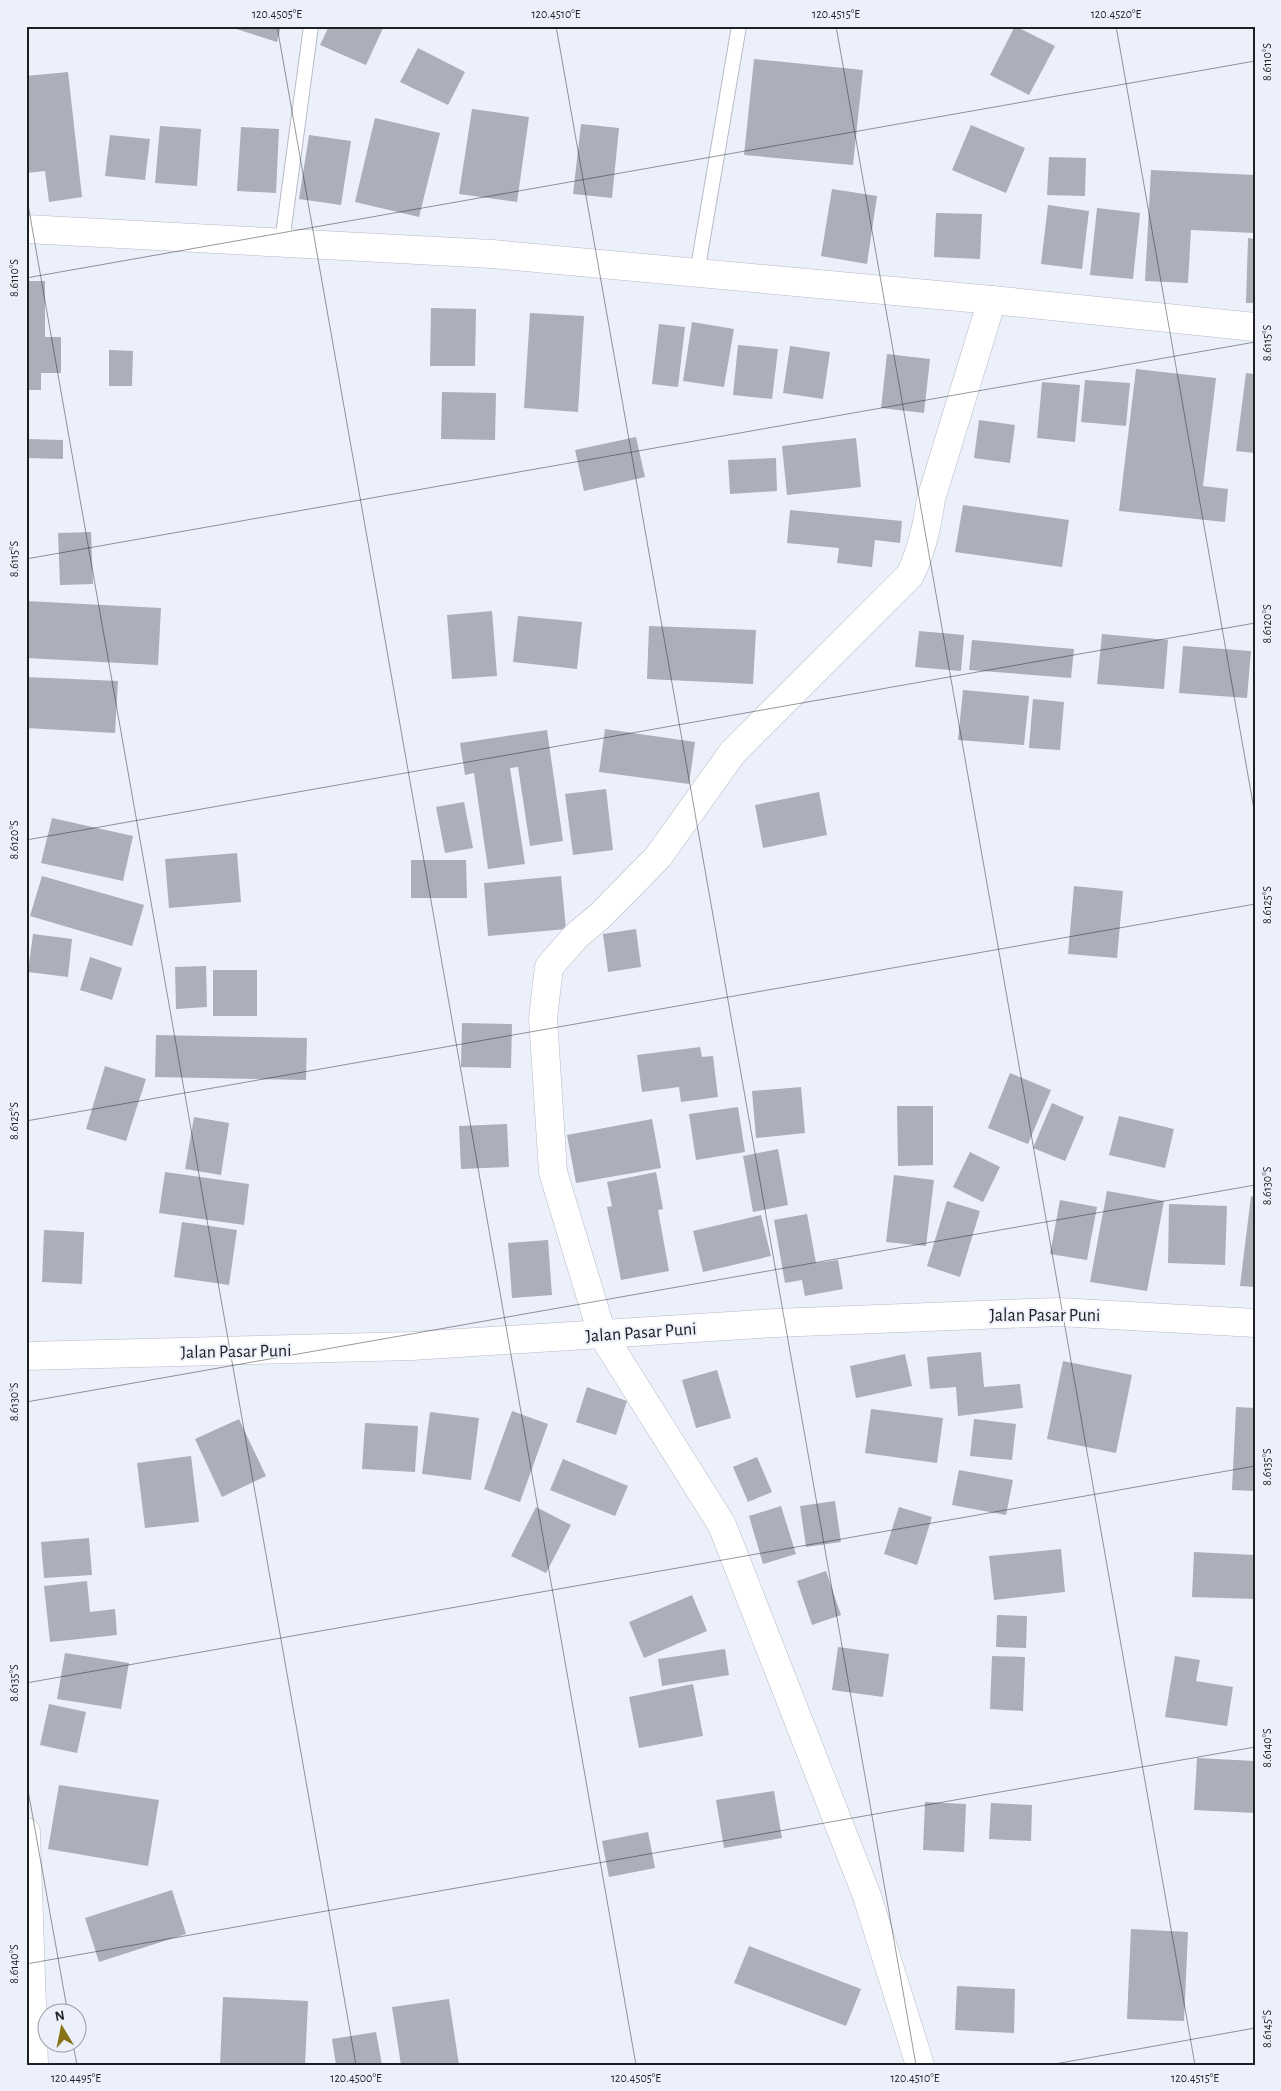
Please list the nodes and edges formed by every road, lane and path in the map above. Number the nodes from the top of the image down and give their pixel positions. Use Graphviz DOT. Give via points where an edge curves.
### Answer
graph roads {
  1 [pos="311,26"];
  2 [pos="739,26"];
  3 [pos="26,229"];
  4 [pos="282,242"];
  5 [pos="696,273"];
  6 [pos="992,300"];
  7 [pos="1255,327"];
  8 [pos="1255,1323"];
  9 [pos="602,1334"];
  10 [pos="26,1356"];
  11 [pos="26,1832"];
  12 [pos="34,2065"];
  13 [pos="920,2065"];
  1 -- 4 [label="lane"];
  2 -- 5 [label="lane"];
  3 -- 4 [label="street"];
  4 -- 5 [label="street" via="492,254"];
  5 -- 6 [label="street"];
  6 -- 7 [label="street"];
  6 -- 9 [label="street" via="931,499 919,556 910,575 733,752 658,857 576,936 549,967 543,1018 553,1172"];
  8 -- 9 [label="street, Jalan Pasar Puni" via="1058,1312 775,1323"];
  9 -- 10 [label="street, Jalan Pasar Puni" via="412,1346"];
  9 -- 13 [label="street" via="722,1525 867,1896"];
  11 -- 12 [label="street"];
}
